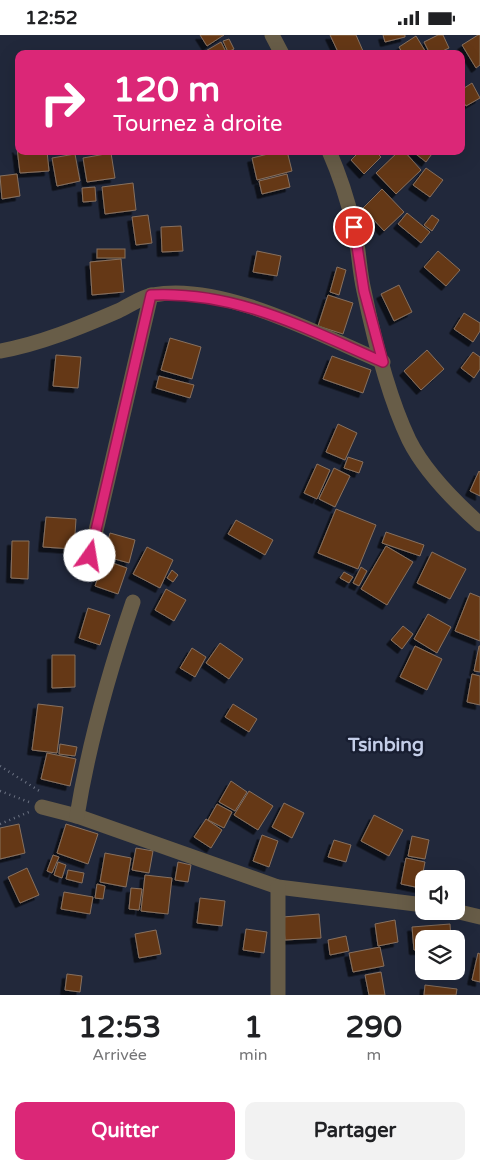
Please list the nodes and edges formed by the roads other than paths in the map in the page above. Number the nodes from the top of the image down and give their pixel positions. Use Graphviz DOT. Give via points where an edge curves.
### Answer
graph roads {
  1 [pos="272,35"];
  2 [pos="280,50"];
  3 [pos="331,155"];
  4 [pos="151,295"];
  5 [pos="0,351"];
  6 [pos="383,362"];
  7 [pos="480,524"];
  8 [pos="90,556"];
  9 [pos="132,602"];
  10 [pos="44,802"];
  11 [pos="77,815"];
  12 [pos="278,887"];
  13 [pos="415,904"];
  14 [pos="465,913"];
  15 [pos="480,917"];
  16 [pos="278,995"];
  1 -- 2 [label="street"];
  3 -- 6 [label="street" via="354,227 364,291"];
  4 -- 5 [label="street" via="46,339"];
  4 -- 6 [label="street" via="183,294 244,305 280,317"];
  4 -- 8 [label="street"];
  6 -- 7 [label="street" via="395,405 410,441 436,480"];
  9 -- 11 [label="street" via="98,713"];
  10 -- 11 [label="street"];
  11 -- 12 [label="street"];
  12 -- 13 [label="street"];
  12 -- 16 [label="street"];
  14 -- 15 [label="street"];
}
